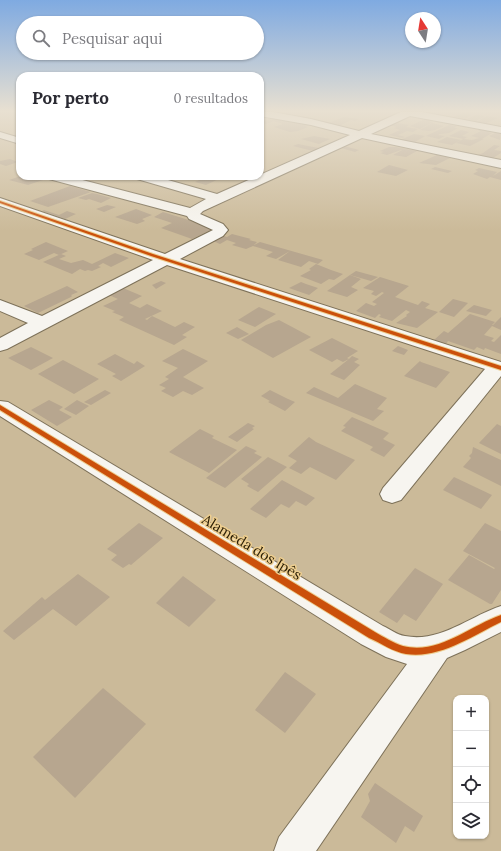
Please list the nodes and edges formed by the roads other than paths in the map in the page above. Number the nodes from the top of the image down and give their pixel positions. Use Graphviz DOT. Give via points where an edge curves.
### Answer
graph roads {
  1 [pos="325,152"];
  2 [pos="443,152"];
  3 [pos="501,164"];
  4 [pos="264,179"];
  5 [pos="68,180"];
  6 [pos="155,180"];
  7 [pos="262,180"];
  8 [pos="219,199"];
  9 [pos="0,202"];
  10 [pos="193,213"];
  11 [pos="167,260"];
  12 [pos="0,305"];
  13 [pos="42,323"];
  14 [pos="0,345"];
  15 [pos="500,367"];
  16 [pos="3,412"];
  17 [pos="392,494"];
  18 [pos="501,618"];
  19 [pos="436,649"];
  20 [pos="293,851"];
  1 -- 4 [label="street"];
  2 -- 3 [label="street"];
  5 -- 10 [label="street"];
  6 -- 8 [label="street"];
  7 -- 8 [label="street"];
  8 -- 10 [label="street" via="198,208"];
  9 -- 11 [label="street"];
  10 -- 11 [label="street" via="195,218 218,227 220,232"];
  11 -- 13 [label="street"];
  11 -- 15 [label="street"];
  12 -- 13 [label="street"];
  13 -- 14 [label="street"];
  15 -- 17 [label="street"];
  16 -- 19 [label="street, Alameda dos Ipês" via="372,635 405,650"];
  18 -- 19 [label="street, Alameda dos Ipês"];
  19 -- 20 [label="street"];
}
